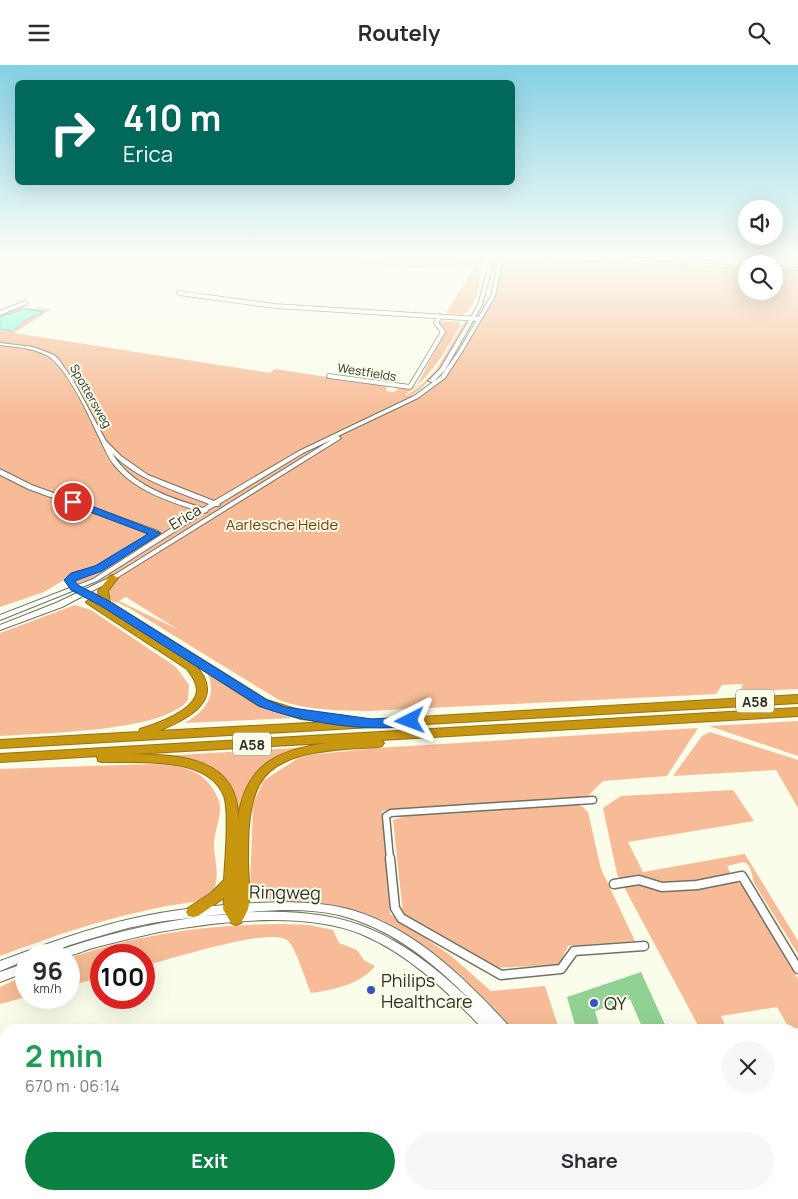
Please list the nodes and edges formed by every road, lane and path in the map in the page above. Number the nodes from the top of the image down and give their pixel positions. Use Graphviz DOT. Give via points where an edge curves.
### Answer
graph roads {
  1 [pos="337,310"];
  2 [pos="477,310"];
  3 [pos="485,310"];
  4 [pos="440,316"];
  5 [pos="472,319"];
  6 [pos="479,319"];
  7 [pos="0,343"];
  8 [pos="0,347"];
  9 [pos="58,363"];
  10 [pos="329,376"];
  11 [pos="401,403"];
  12 [pos="350,429"];
  13 [pos="104,440"];
  14 [pos="0,471"];
  15 [pos="214,504"];
  16 [pos="226,508"];
  17 [pos="204,510"];
  18 [pos="217,514"];
  19 [pos="113,578"];
  20 [pos="81,592"];
  21 [pos="105,603"];
  22 [pos="0,618"];
  23 [pos="0,628"];
  24 [pos="798,699"];
  25 [pos="798,712"];
  26 [pos="372,723"];
  27 [pos="448,733"];
  28 [pos="128,737"];
  29 [pos="0,744"];
  30 [pos="56,755"];
  31 [pos="0,758"];
  32 [pos="593,800"];
  33 [pos="231,881"];
  34 [pos="614,884"];
  35 [pos="193,912"];
  36 [pos="236,912"];
  37 [pos="65,944"];
  38 [pos="644,946"];
  39 [pos="80,948"];
  40 [pos="15,960"];
  41 [pos="0,966"];
  42 [pos="798,969"];
  43 [pos="15,971"];
  44 [pos="0,977"];
  45 [pos="486,1024"];
  46 [pos="499,1024"];
  1 -- 4 [label="street"];
  2 -- 5 [label="main road, Erica"];
  3 -- 6 [label="main road, Erica"];
  4 -- 5 [label="street"];
  4 -- 10 [label="street, Westfields" via="436,323 443,332 410,387"];
  5 -- 6 [label="street"];
  5 -- 11 [label="main road, Erica" via="437,377"];
  6 -- 11 [label="main road, Erica" via="443,377 425,392"];
  7 -- 9 [label="main road, Spottersweg" via="40,351"];
  8 -- 9 [label="main road, Spottersweg" via="32,353"];
  9 -- 13 [label="main road, Spottersweg"];
  11 -- 12 [label="main road, Erica"];
  12 -- 15 [label="main road, Erica" via="301,452"];
  12 -- 16 [label="main road, Erica"];
  13 -- 15 [label="main road, Spottersweg" via="146,476"];
  13 -- 17 [label="main road, Spottersweg" via="113,460 131,479 155,493"];
  14 -- 20 [label="street, Erica" via="30,487 156,533 98,568 70,578 71,584"];
  15 -- 16 [label="main road, Spottersweg"];
  15 -- 17 [label="main road, Erica"];
  16 -- 18 [label="main road, Erica"];
  17 -- 18 [label="main road, Spottersweg"];
  17 -- 20 [label="main road, Erica"];
  18 -- 19 [label="main road, Erica"];
  19 -- 20 [label="main road, Erica"];
  19 -- 21 [label="highway" via="103,591"];
  20 -- 21 [label="highway, A58"];
  20 -- 22 [label="main road, Erica"];
  20 -- 23 [label="main road, Erica"];
  20 -- 28 [label="highway, A58" via="191,667 200,681 199,698 187,714 169,724"];
  21 -- 26 [label="highway, A58" via="263,703 301,715"];
  24 -- 26 [label="highway, A58"];
  25 -- 27 [label="highway, A58"];
  26 -- 28 [label="highway, A58"];
  27 -- 30 [label="highway, A58"];
  27 -- 36 [label="highway, A58" via="321,748 286,758 262,774 246,804"];
  28 -- 29 [label="highway, A58"];
  30 -- 31 [label="highway, A58"];
  30 -- 33 [label="highway, A58" via="174,760 191,763 212,773 224,785 231,801"];
  32 -- 38 [label="street" via="391,813 386,816 394,908 401,918 501,975 561,969 574,951"];
  33 -- 35 [label="highway" via="216,897"];
  33 -- 36 [label="highway, A58"];
  34 -- 42 [label="street" via="639,880 662,887 697,885 742,876"];
  35 -- 36 [label="main road, Ringweg"];
  35 -- 37 [label="main road, Ringweg" via="126,925"];
  36 -- 39 [label="main road, Ringweg"];
  36 -- 45 [label="main road, Ringweg" via="309,917 358,929 424,967"];
  36 -- 46 [label="main road, Ringweg" via="308,907 353,915 380,925 420,949 447,971"];
  40 -- 41 [label="main road"];
  43 -- 44 [label="main road"];
}
